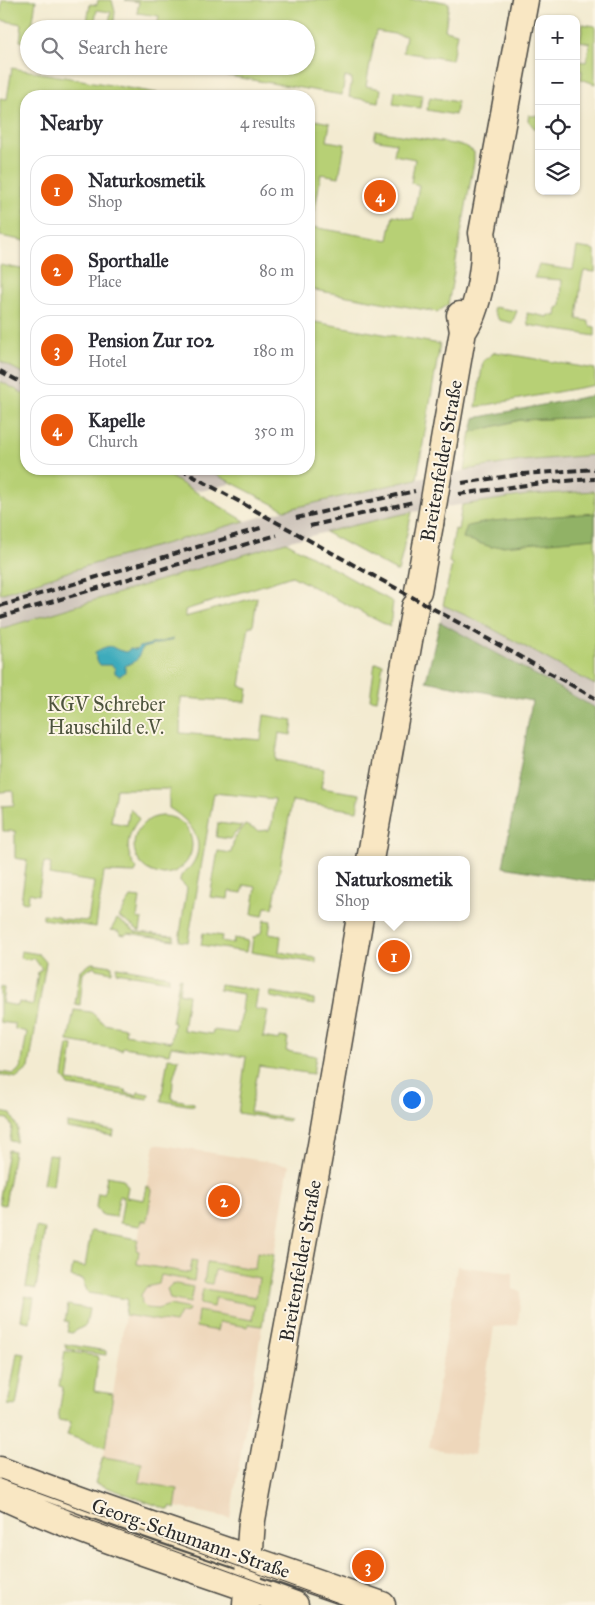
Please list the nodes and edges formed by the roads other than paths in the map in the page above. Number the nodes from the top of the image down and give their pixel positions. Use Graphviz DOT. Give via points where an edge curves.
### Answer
graph roads {
  1 [pos="525,0"];
  2 [pos="371,856"];
  3 [pos="359,921"];
  4 [pos="0,1470"];
  5 [pos="0,1495"];
  6 [pos="249,1557"];
  7 [pos="246,1596"];
  8 [pos="295,1605"];
  9 [pos="382,1605"];
  1 -- 2 [label="main road, Breitenfelder Straße, bridge" via="482,233 476,240 463,289 460,309 463,331"];
  3 -- 6 [label="main road, Breitenfelder Straße" via="320,1154 253,1510"];
  4 -- 6 [label="main road, Georg-Schumann-Straße" via="146,1524"];
  5 -- 7 [label="main road, Georg-Schumann-Straße" via="63,1523 193,1570"];
  6 -- 7 [label="main road, Breitenfelder Straße"];
  6 -- 9 [label="main road, Georg-Schumann-Straße"];
  7 -- 8 [label="main road, Georg-Schumann-Straße"];
}
